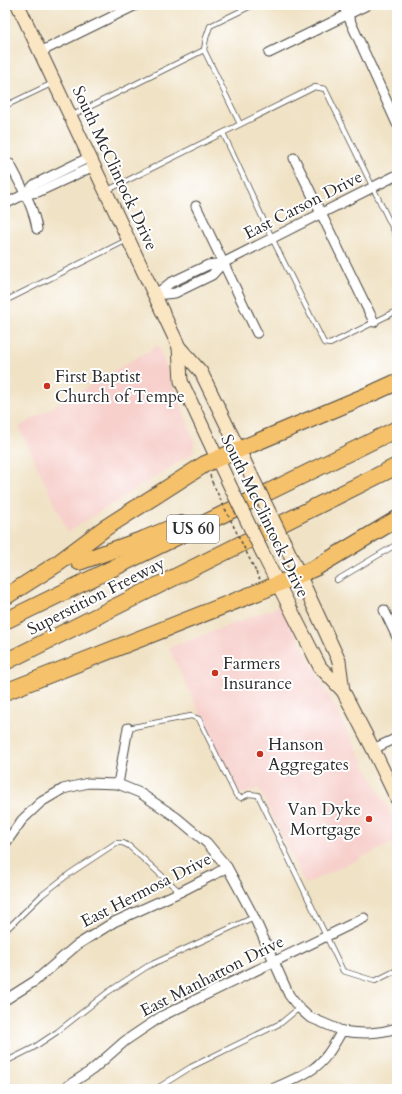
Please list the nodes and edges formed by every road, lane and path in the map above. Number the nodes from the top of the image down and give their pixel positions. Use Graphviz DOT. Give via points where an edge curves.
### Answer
graph roads {
  1 [pos="18,5"];
  2 [pos="136,5"];
  3 [pos="253,5"];
  4 [pos="342,5"];
  5 [pos="367,5"];
  6 [pos="347,15"];
  7 [pos="204,50"];
  8 [pos="40,52"];
  9 [pos="269,53"];
  10 [pos="55,82"];
  11 [pos="5,106"];
  12 [pos="70,116"];
  13 [pos="240,124"];
  14 [pos="397,124"];
  15 [pos="223,133"];
  16 [pos="294,158"];
  17 [pos="92,161"];
  18 [pos="10,164"];
  19 [pos="397,175"];
  20 [pos="373,187"];
  21 [pos="106,191"];
  22 [pos="25,194"];
  23 [pos="5,204"];
  24 [pos="196,206"];
  25 [pos="322,213"];
  26 [pos="37,229"];
  27 [pos="397,237"];
  28 [pos="272,238"];
  29 [pos="129,240"];
  30 [pos="223,263"];
  31 [pos="155,295"];
  32 [pos="5,300"];
  33 [pos="397,311"];
  34 [pos="374,322"];
  35 [pos="258,333"];
  36 [pos="178,347"];
  37 [pos="397,382"];
  38 [pos="397,429"];
  39 [pos="381,437"];
  40 [pos="239,450"];
  41 [pos="213,465"];
  42 [pos="397,466"];
  43 [pos="397,519"];
  44 [pos="397,544"];
  45 [pos="79,562"];
  46 [pos="299,575"];
  47 [pos="337,580"];
  48 [pos="270,582"];
  49 [pos="6,591"];
  50 [pos="384,610"];
  51 [pos="5,621"];
  52 [pos="397,637"];
  53 [pos="47,642"];
  54 [pos="5,662"];
  55 [pos="5,668"];
  56 [pos="343,691"];
  57 [pos="5,692"];
  58 [pos="128,728"];
  59 [pos="397,738"];
  60 [pos="373,749"];
  61 [pos="118,784"];
  62 [pos="397,798"];
  63 [pos="5,844"];
  64 [pos="226,867"];
  65 [pos="180,892"];
  66 [pos="254,917"];
  67 [pos="364,918"];
  68 [pos="5,930"];
  69 [pos="327,936"];
  70 [pos="274,962"];
  71 [pos="397,970"];
  72 [pos="5,1000"];
  73 [pos="299,1008"];
  74 [pos="397,1028"];
  75 [pos="342,1031"];
  76 [pos="5,1062"];
  77 [pos="63,1089"];
  78 [pos="156,1089"];
  79 [pos="272,1089"];
  1 -- 8 [label="main road, South McClintock Drive"];
  2 -- 8 [label="street"];
  3 -- 7 [label="lane" via="210,26"];
  4 -- 6 [label="street"];
  5 -- 6 [label="street"];
  6 -- 9 [label="street"];
  6 -- 14 [label="street"];
  7 -- 12 [label="lane"];
  7 -- 13 [label="lane"];
  8 -- 10 [label="main road, South McClintock Drive"];
  10 -- 11 [label="lane"];
  10 -- 12 [label="main road, South McClintock Drive"];
  12 -- 17 [label="main road, South McClintock Drive"];
  13 -- 15 [label="lane"];
  13 -- 20 [label="lane" via="315,87 325,89"];
  15 -- 21 [label="lane"];
  15 -- 28 [label="lane"];
  16 -- 25 [label="street"];
  17 -- 21 [label="main road, South McClintock Drive"];
  17 -- 22 [label="street" via="38,192"];
  18 -- 22 [label="street"];
  19 -- 20 [label="street, East Carson Drive"];
  20 -- 25 [label="street, East Carson Drive"];
  20 -- 27 [label="lane"];
  21 -- 29 [label="main road, South McClintock Drive"];
  22 -- 23 [label="street"];
  22 -- 26 [label="street"];
  24 -- 30 [label="street"];
  25 -- 28 [label="street, East Carson Drive"];
  25 -- 34 [label="street"];
  28 -- 30 [label="street, East Carson Drive"];
  28 -- 34 [label="lane" via="324,343 330,344"];
  29 -- 31 [label="main road, South McClintock Drive"];
  29 -- 32 [label="lane"];
  30 -- 31 [label="street, East Carson Drive" via="208,265 170,283"];
  30 -- 35 [label="street"];
  31 -- 36 [label="main road, South McClintock Drive"];
  33 -- 34 [label="lane"];
  36 -- 40 [label="main road, South McClintock Drive" via="201,372"];
  36 -- 41 [label="main road, South McClintock Drive" via="181,382"];
  37 -- 40 [label="highway"];
  38 -- 39 [label="highway, Superstition Freeway / US 60"];
  39 -- 45 [label="highway" via="144,539"];
  39 -- 51 [label="highway, Superstition Freeway / US 60"];
  40 -- 41 [label="highway"];
  40 -- 46 [label="main road, South McClintock Drive, bridge"];
  41 -- 48 [label="main road, South McClintock Drive, bridge" via="230,485 265,558"];
  41 -- 48 [label="path, bridge" via="212,482 258,577"];
  41 -- 49 [label="highway" via="205,464 105,528 57,564"];
  42 -- 53 [label="highway, Superstition Freeway / US 60"];
  43 -- 46 [label="highway"];
  44 -- 47 [label="lane"];
  46 -- 48 [label="highway"];
  46 -- 56 [label="main road, South McClintock Drive" via="339,661"];
  48 -- 56 [label="main road, South McClintock Drive" via="320,667"];
  48 -- 57 [label="highway"];
  50 -- 52 [label="street"];
  53 -- 54 [label="highway, Superstition Freeway / US 60"];
  53 -- 55 [label="highway"];
  56 -- 60 [label="main road, South McClintock Drive"];
  58 -- 61 [label="street"];
  58 -- 69 [label="lane" via="191,716 199,719 236,795 241,798 249,794 258,795"];
  59 -- 60 [label="street"];
  60 -- 62 [label="main road, South McClintock Drive"];
  61 -- 63 [label="street" via="88,783 63,789 41,802 22,820"];
  61 -- 64 [label="street" via="140,792 176,817 207,843"];
  64 -- 65 [label="street, East Hermosa Drive"];
  64 -- 66 [label="street"];
  65 -- 68 [label="lane" via="129,846 116,843 42,895"];
  65 -- 72 [label="street, East Hermosa Drive" via="114,922 76,945 35,981"];
  66 -- 70 [label="street"];
  66 -- 76 [label="lane" via="148,966 108,992 58,1032"];
  67 -- 69 [label="street, East Manhatton Drive"];
  69 -- 70 [label="street, East Manhatton Drive"];
  69 -- 71 [label="lane" via="343,971 376,981"];
  70 -- 73 [label="street" via="289,995"];
  70 -- 77 [label="street, East Manhatton Drive" via="162,1016"];
  73 -- 75 [label="street" via="309,1017"];
  73 -- 78 [label="lane" via="281,1023 191,1067"];
  74 -- 75 [label="street" via="358,1034"];
  75 -- 79 [label="street" via="331,1050 314,1068"];
}
